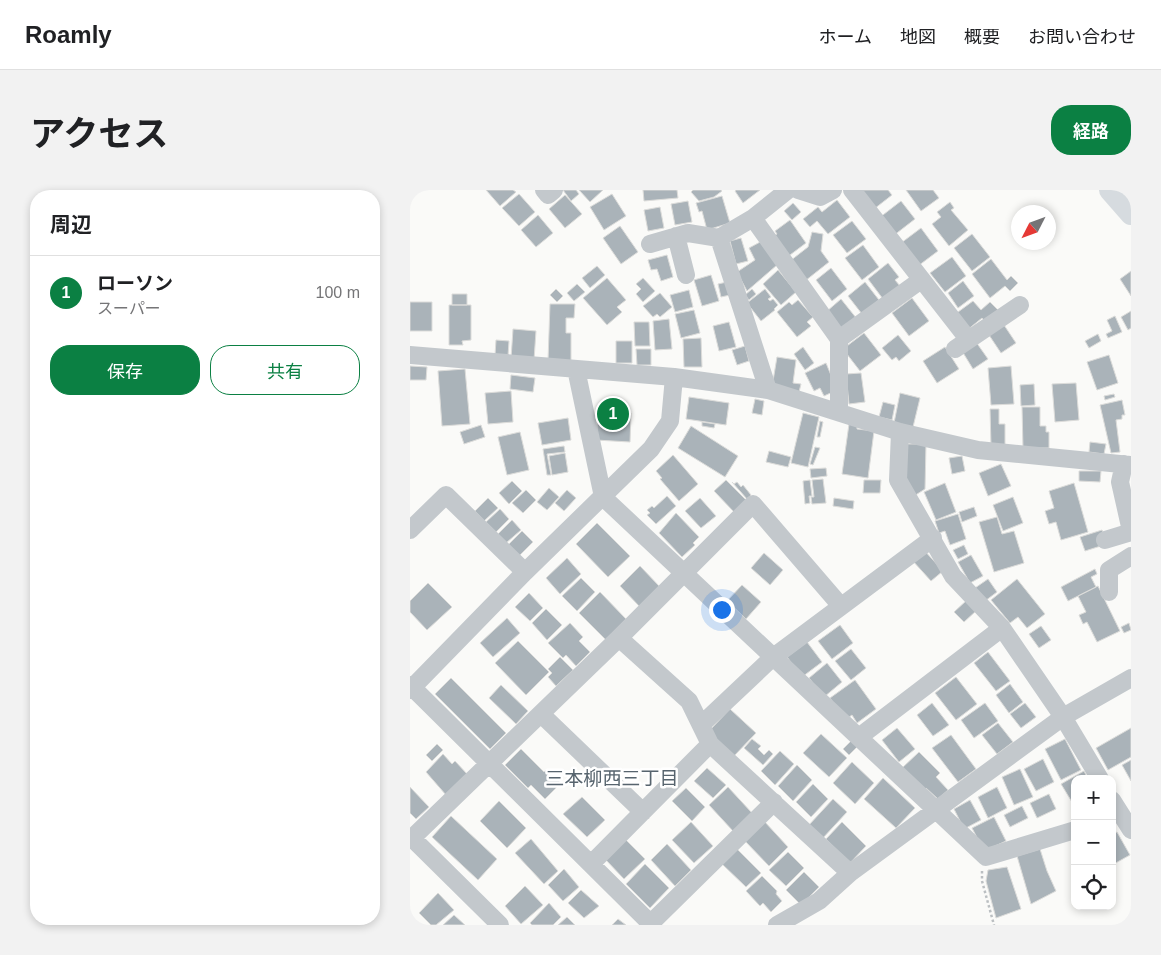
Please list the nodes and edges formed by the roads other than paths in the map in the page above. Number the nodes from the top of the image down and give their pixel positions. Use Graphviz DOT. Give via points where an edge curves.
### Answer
graph roads {
  1 [pos="544,190"];
  2 [pos="554,190"];
  3 [pos="788,190"];
  4 [pos="798,190"];
  5 [pos="833,190"];
  6 [pos="852,190"];
  7 [pos="1110,190"];
  8 [pos="1131,214"];
  9 [pos="753,218"];
  10 [pos="676,236"];
  11 [pos="719,238"];
  12 [pos="650,244"];
  13 [pos="686,275"];
  14 [pos="921,280"];
  15 [pos="1020,305"];
  16 [pos="839,338"];
  17 [pos="410,355"];
  18 [pos="576,369"];
  19 [pos="674,376"];
  20 [pos="768,390"];
  21 [pos="839,412"];
  22 [pos="900,432"];
  23 [pos="1127,464"];
  24 [pos="603,497"];
  25 [pos="410,530"];
  26 [pos="1131,531"];
  27 [pos="933,538"];
  28 [pos="1105,540"];
  29 [pos="1131,556"];
  30 [pos="525,572"];
  31 [pos="683,572"];
  32 [pos="1109,592"];
  33 [pos="840,605"];
  34 [pos="1002,628"];
  35 [pos="619,638"];
  36 [pos="772,658"];
  37 [pos="1131,678"];
  38 [pos="411,688"];
  39 [pos="541,714"];
  40 [pos="1063,717"];
  41 [pos="701,725"];
  42 [pos="859,737"];
  43 [pos="710,744"];
  44 [pos="489,765"];
  45 [pos="1098,775"];
  46 [pos="774,802"];
  47 [pos="1116,809"];
  48 [pos="934,810"];
  49 [pos="642,812"];
  50 [pos="1122,822"];
  51 [pos="1071,831"];
  52 [pos="411,839"];
  53 [pos="591,864"];
  54 [pos="850,873"];
  55 [pos="651,924"];
  56 [pos="500,925"];
  57 [pos="777,925"];
  1 -- 2 [label="street" via="548,195"];
  3 -- 9 [label="street"];
  4 -- 5 [label="street" via="820,197"];
  6 -- 14 [label="street"];
  7 -- 8 [label="main road"];
  9 -- 11 [label="street"];
  9 -- 16 [label="street"];
  10 -- 11 [label="street" via="688,233"];
  10 -- 12 [label="street"];
  10 -- 13 [label="street"];
  11 -- 20 [label="street"];
  14 -- 15 [label="street" via="962,344"];
  14 -- 16 [label="street"];
  16 -- 21 [label="street"];
  17 -- 18 [label="street"];
  18 -- 19 [label="street"];
  18 -- 24 [label="street"];
  19 -- 20 [label="street"];
  19 -- 24 [label="street" via="670,421 651,449"];
  20 -- 21 [label="street"];
  21 -- 22 [label="street"];
  22 -- 23 [label="street" via="978,450"];
  22 -- 27 [label="street" via="898,480"];
  23 -- 26 [label="street" via="1120,482"];
  24 -- 30 [label="street"];
  24 -- 31 [label="street"];
  25 -- 30 [label="street" via="446,495"];
  26 -- 28 [label="street"];
  27 -- 33 [label="street"];
  27 -- 34 [label="street" via="953,576"];
  29 -- 32 [label="street" via="1103,572"];
  30 -- 38 [label="street"];
  31 -- 33 [label="street" via="753,504"];
  31 -- 35 [label="street"];
  31 -- 36 [label="street"];
  33 -- 36 [label="street"];
  34 -- 40 [label="street"];
  34 -- 42 [label="street"];
  35 -- 39 [label="street"];
  35 -- 41 [label="street" via="688,701"];
  36 -- 41 [label="street"];
  36 -- 42 [label="street"];
  37 -- 40 [label="street"];
  38 -- 44 [label="street"];
  39 -- 44 [label="street"];
  39 -- 49 [label="street"];
  40 -- 45 [label="street"];
  40 -- 48 [label="street"];
  41 -- 43 [label="street"];
  42 -- 48 [label="street"];
  43 -- 46 [label="street"];
  43 -- 49 [label="street"];
  44 -- 52 [label="street"];
  44 -- 53 [label="street"];
  46 -- 54 [label="street"];
  46 -- 55 [label="street"];
  47 -- 50 [label="street"];
  48 -- 51 [label="street" via="986,857"];
  48 -- 54 [label="street"];
  49 -- 53 [label="street"];
  52 -- 56 [label="street"];
  53 -- 55 [label="street"];
  54 -- 57 [label="street" via="819,901"];
}
